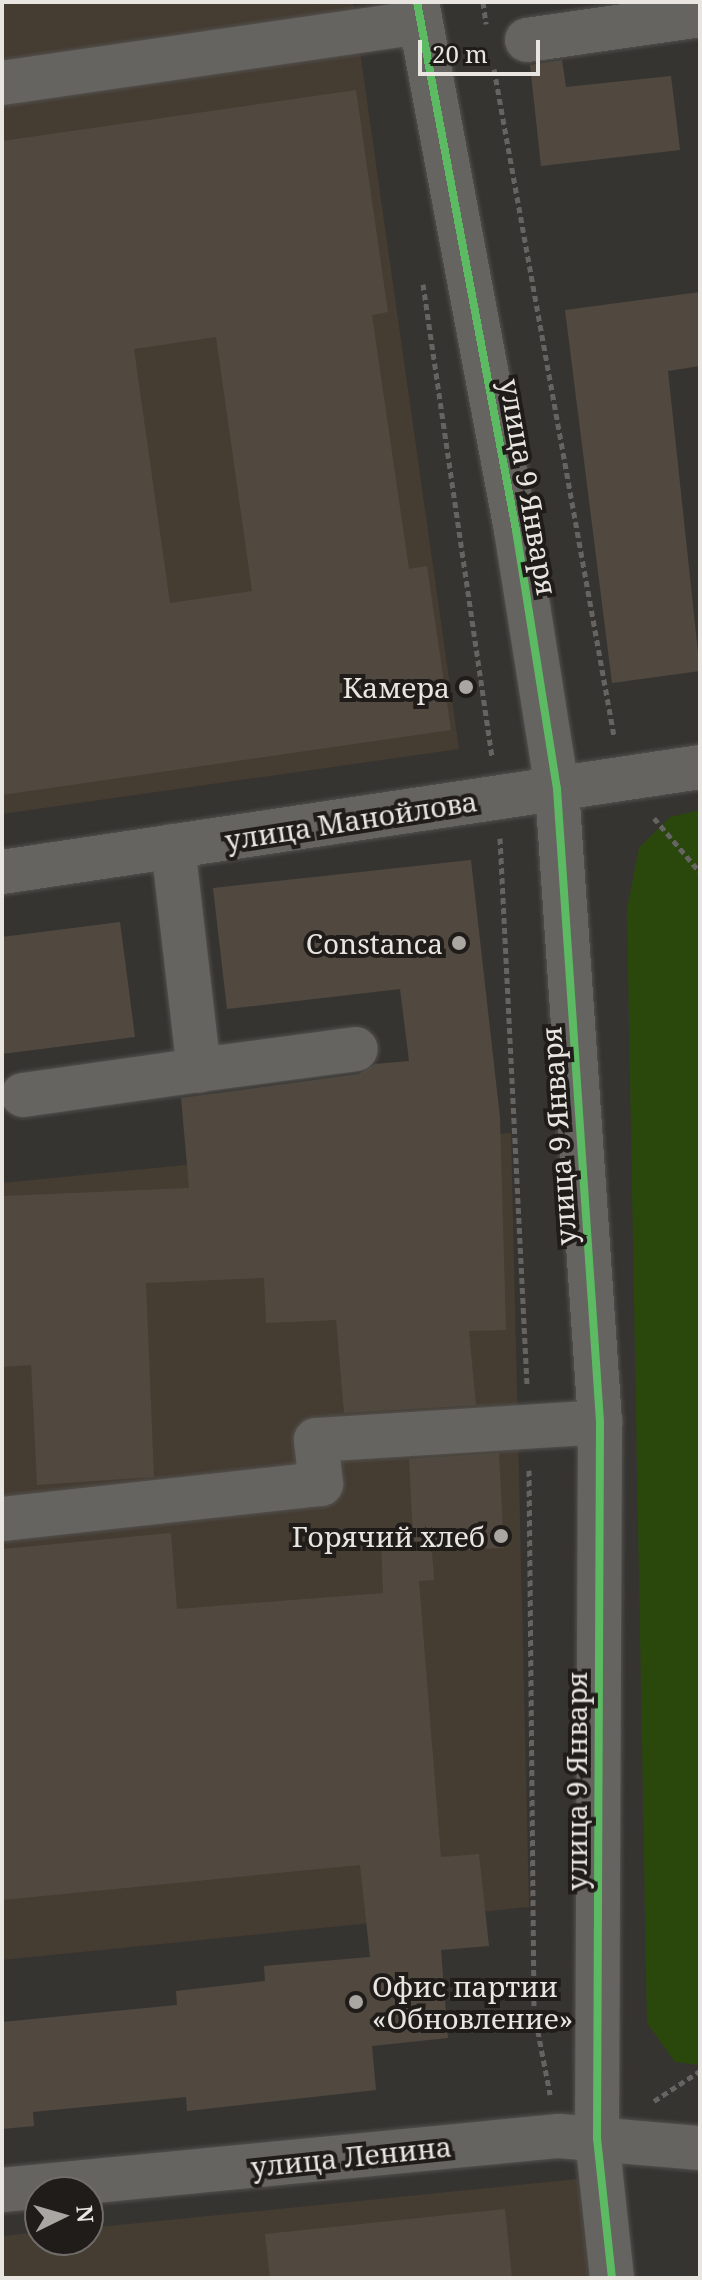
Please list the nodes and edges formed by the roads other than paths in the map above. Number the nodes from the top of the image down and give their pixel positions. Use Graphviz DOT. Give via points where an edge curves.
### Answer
graph roads {
  1 [pos="418,12"];
  2 [pos="700,15"];
  3 [pos="502,45"];
  4 [pos="2,83"];
  5 [pos="700,767"];
  6 [pos="557,789"];
  7 [pos="173,846"];
  8 [pos="2,872"];
  9 [pos="356,1049"];
  10 [pos="199,1070"];
  11 [pos="23,1095"];
  12 [pos="600,1422"];
  13 [pos="2,1519"];
  14 [pos="578,2137"];
  15 [pos="700,2148"];
  16 [pos="2,2190"];
  17 [pos="612,2278"];
  1 -- 4 [label="street"];
  1 -- 6 [label="street, улица 9 Января" via="513,514"];
  2 -- 3 [label="street"];
  5 -- 6 [label="street, улица Манойлова"];
  6 -- 7 [label="street, улица Манойлова"];
  6 -- 12 [label="street, улица 9 Января"];
  7 -- 8 [label="street, улица Манойлова"];
  7 -- 10 [label="street"];
  9 -- 10 [label="street"];
  10 -- 11 [label="street"];
  12 -- 13 [label="street" via="316,1440 321,1484"];
  12 -- 14 [label="street, улица 9 Января"];
  14 -- 15 [label="street, улица Ленина"];
  14 -- 16 [label="street, улица Ленина"];
  14 -- 17 [label="street, улица 9 Января"];
}
